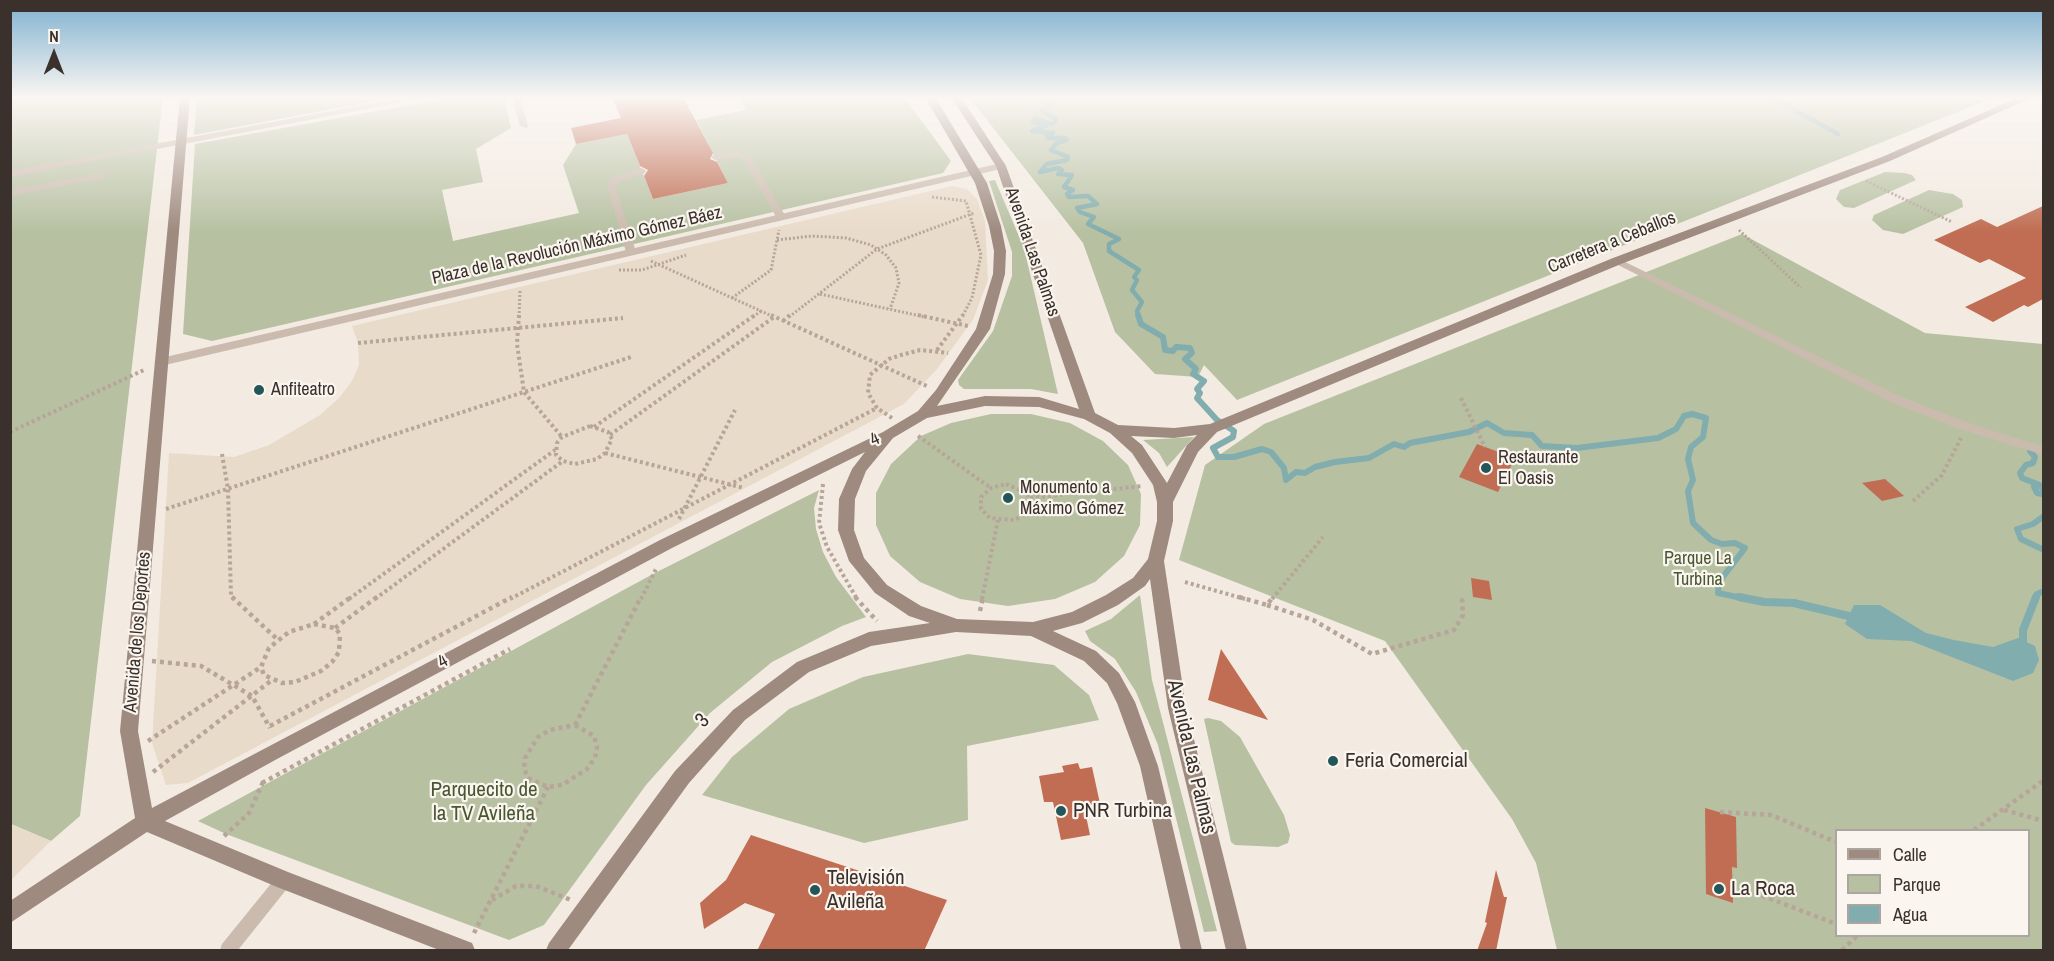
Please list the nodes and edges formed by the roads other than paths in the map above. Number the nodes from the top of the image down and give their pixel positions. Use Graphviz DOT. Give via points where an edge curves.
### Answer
graph roads {
  1 [pos="181,141"];
  2 [pos="177,142"];
  3 [pos="957,142"];
  4 [pos="985,142"];
  5 [pos="1922,142"];
  6 [pos="715,157"];
  7 [pos="65,163"];
  8 [pos="1001,166"];
  9 [pos="642,171"];
  10 [pos="975,172"];
  11 [pos="10,174"];
  12 [pos="102,176"];
  13 [pos="59,184"];
  14 [pos="10,193"];
  15 [pos="781,217"];
  16 [pos="631,252"];
  17 [pos="1617,261"];
  18 [pos="161,362"];
  19 [pos="923,414"];
  20 [pos="1089,416"];
  21 [pos="1212,429"];
  22 [pos="1115,430"];
  23 [pos="888,435"];
  24 [pos="2043,451"];
  25 [pos="1165,502"];
  26 [pos="1155,561"];
  27 [pos="957,626"];
  28 [pos="1033,629"];
  29 [pos="145,822"];
  30 [pos="284,880"];
  31 [pos="10,913"];
  32 [pos="467,947"];
  33 [pos="228,951"];
  34 [pos="556,951"];
  35 [pos="1192,951"];
  36 [pos="1238,951"];
  1 -- 18 [label="main road, Avenida de los Deportes"];
  2 -- 7 [label="lane"];
  3 -- 10 [label="main road, Avenida Las Palmas"];
  4 -- 8 [label="main road, Avenida Las Palmas"];
  5 -- 17 [label="main road, Carretera a Ceballos"];
  6 -- 15 [label="lane" via="736,154 748,159"];
  7 -- 11 [label="lane"];
  7 -- 13 [label="lane"];
  8 -- 10 [label="street, Plaza de la Revolución Máximo Gómez Báez"];
  8 -- 20 [label="main road, Avenida Las Palmas"];
  9 -- 16 [label="lane" via="623,176 611,186"];
  10 -- 15 [label="street, Plaza de la Revolución Máximo Gómez Báez"];
  10 -- 19 [label="main road, Avenida Las Palmas" via="1000,251 999,274 983,329"];
  12 -- 13 [label="lane"];
  13 -- 14 [label="lane"];
  15 -- 16 [label="street, Plaza de la Revolución Máximo Gómez Báez"];
  16 -- 18 [label="street, Plaza de la Revolución Máximo Gómez Báez"];
  17 -- 21 [label="main road, Carretera a Ceballos"];
  17 -- 24 [label="lane" via="1894,399"];
  18 -- 29 [label="main road, Avenida de los Deportes" via="129,731"];
  19 -- 20 [label="main road" via="996,401 1039,402"];
  19 -- 23 [label="main road"];
  20 -- 22 [label="main road"];
  21 -- 22 [label="main road, Carretera a Ceballos" via="1174,433"];
  21 -- 25 [label="main road, Carretera a Ceballos" via="1192,448"];
  22 -- 25 [label="main road" via="1137,448 1160,484"];
  23 -- 27 [label="main road" via="859,470 848,499 846,530 857,561 881,589 915,611"];
  23 -- 29 [label="main road, 4" via="666,544"];
  25 -- 26 [label="main road" via="1165,520"];
  26 -- 28 [label="main road" via="1138,582 1113,600 1076,618"];
  26 -- 36 [label="main road, Avenida Las Palmas" via="1177,708"];
  27 -- 28 [label="main road"];
  27 -- 34 [label="main road, 3" via="869,639 803,667 739,715 682,777"];
  28 -- 35 [label="main road" via="1090,656 1113,678 1126,702 1149,766"];
  29 -- 30 [label="main road"];
  29 -- 31 [label="main road, 4"];
  30 -- 32 [label="main road"];
  30 -- 33 [label="lane"];
}
